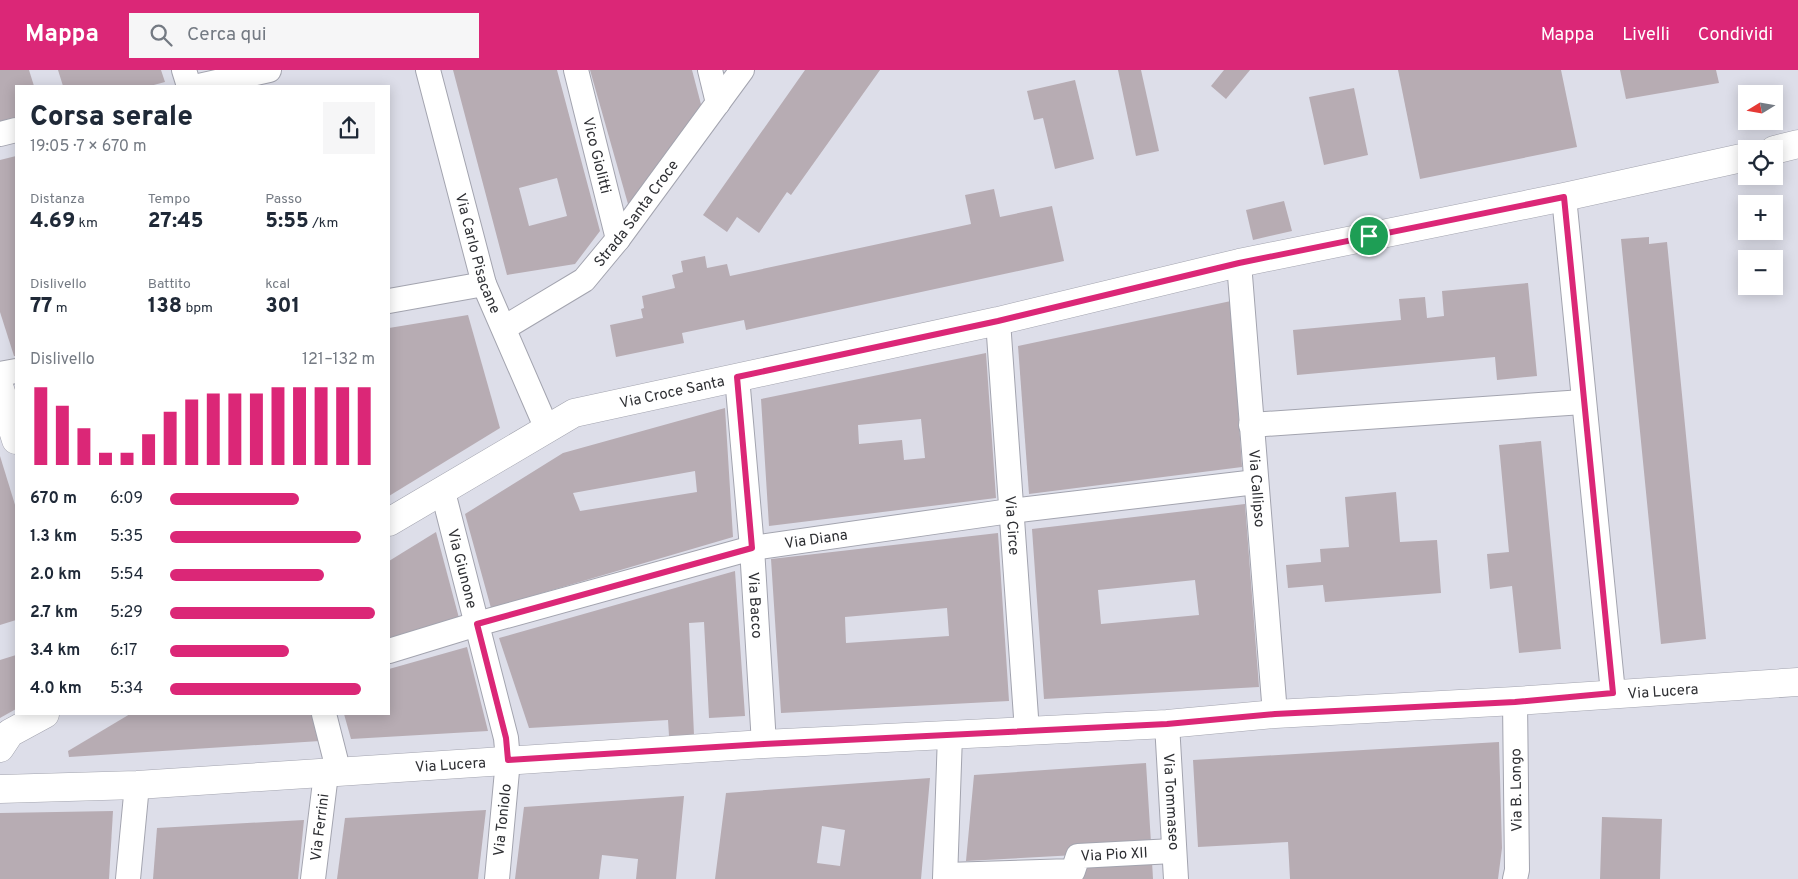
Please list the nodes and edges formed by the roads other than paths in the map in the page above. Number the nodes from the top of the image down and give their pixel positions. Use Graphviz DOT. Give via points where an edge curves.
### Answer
graph roads {
  1 [pos="184,70"];
  2 [pos="268,70"];
  3 [pos="428,70"];
  4 [pos="576,70"];
  5 [pos="710,70"];
  6 [pos="742,70"];
  7 [pos="189,85"];
  8 [pos="203,85"];
  9 [pos="718,103"];
  10 [pos="15,130"];
  11 [pos="0,134"];
  12 [pos="1798,144"];
  13 [pos="1783,148"];
  14 [pos="1738,159"];
  15 [pos="1564,197"];
  16 [pos="618,239"];
  17 [pos="1239,263"];
  18 [pos="484,284"];
  19 [pos="390,302"];
  20 [pos="998,321"];
  21 [pos="504,328"];
  22 [pos="15,371"];
  23 [pos="0,374"];
  24 [pos="737,377"];
  25 [pos="0,389"];
  26 [pos="1583,402"];
  27 [pos="1251,425"];
  28 [pos="547,429"];
  29 [pos="15,437"];
  30 [pos="1256,482"];
  31 [pos="443,492"];
  32 [pos="1010,511"];
  33 [pos="390,521"];
  34 [pos="752,548"];
  35 [pos="477,624"];
  36 [pos="390,651"];
  37 [pos="1798,682"];
  38 [pos="1613,693"];
  39 [pos="1515,702"];
  40 [pos="1275,714"];
  41 [pos="43,715"];
  42 [pos="324,715"];
  43 [pos="1167,724"];
  44 [pos="1027,731"];
  45 [pos="950,735"];
  46 [pos="764,744"];
  47 [pos="0,748"];
  48 [pos="508,760"];
  49 [pos="333,773"];
  50 [pos="137,785"];
  51 [pos="0,789"];
  52 [pos="1174,851"];
  53 [pos="945,877"];
  54 [pos="128,879"];
  55 [pos="312,879"];
  56 [pos="496,879"];
  57 [pos="1176,879"];
  58 [pos="1515,879"];
  1 -- 7 [label="street"];
  2 -- 8 [label="street"];
  3 -- 18 [label="street, Via Carlo Pisacane"];
  4 -- 16 [label="street, Vico Giolitti"];
  5 -- 9 [label="street"];
  6 -- 9 [label="street, Strada Santa Croce"];
  9 -- 16 [label="street, Strada Santa Croce"];
  10 -- 11 [label="street"];
  12 -- 13 [label="street"];
  14 -- 15 [label="street, Via Croce Santa"];
  15 -- 17 [label="street, Via Croce Santa"];
  15 -- 26 [label="street"];
  16 -- 21 [label="street, Strada Santa Croce" via="584,280"];
  17 -- 20 [label="street, Via Croce Santa"];
  17 -- 27 [label="street, Via Callipso"];
  18 -- 19 [label="street"];
  18 -- 21 [label="street, Via Carlo Pisacane"];
  20 -- 24 [label="street, Via Croce Santa"];
  20 -- 32 [label="street, Via Circe"];
  21 -- 28 [label="street, Via Carlo Pisacane"];
  22 -- 23 [label="street"];
  24 -- 28 [label="street, Via Croce Santa" via="574,413"];
  24 -- 34 [label="street, Via Bacco"];
  25 -- 29 [label="street"];
  26 -- 27 [label="street"];
  26 -- 38 [label="street"];
  27 -- 30 [label="street, Via Callipso"];
  28 -- 31 [label="street, Via Croce Santa"];
  30 -- 32 [label="street, Via Diana"];
  30 -- 40 [label="street, Via Callipso"];
  31 -- 33 [label="street, Via Croce Santa"];
  31 -- 35 [label="street, Via Giunone"];
  32 -- 34 [label="street, Via Diana"];
  32 -- 44 [label="street, Via Circe"];
  34 -- 35 [label="street, Via Diana"];
  34 -- 46 [label="street, Via Bacco"];
  35 -- 36 [label="street, Via Diana"];
  35 -- 48 [label="street, Via Giunone" via="506,738"];
  37 -- 38 [label="street, Via Lucera"];
  38 -- 39 [label="street, Via Lucera"];
  39 -- 40 [label="street, Via Lucera"];
  39 -- 58 [label="street, Via B. Longo"];
  40 -- 43 [label="street, Via Lucera"];
  41 -- 47 [label="street" via="10,733"];
  42 -- 49 [label="street"];
  43 -- 44 [label="street, Via Lucera"];
  43 -- 52 [label="street, Via Tommaseo"];
  44 -- 45 [label="street, Via Lucera"];
  45 -- 46 [label="street, Via Lucera"];
  45 -- 53 [label="street"];
  46 -- 48 [label="street, Via Lucera"];
  48 -- 49 [label="street, Via Lucera"];
  48 -- 56 [label="street, Via Toniolo"];
  49 -- 50 [label="street, Via Lucera"];
  49 -- 55 [label="street, Via Ferrini"];
  50 -- 51 [label="street, Via Lucera"];
  50 -- 54 [label="street"];
  52 -- 53 [label="street, Via Pio XII" via="1078,856 1073,871"];
  52 -- 57 [label="street, Via Tommaseo"];
}
